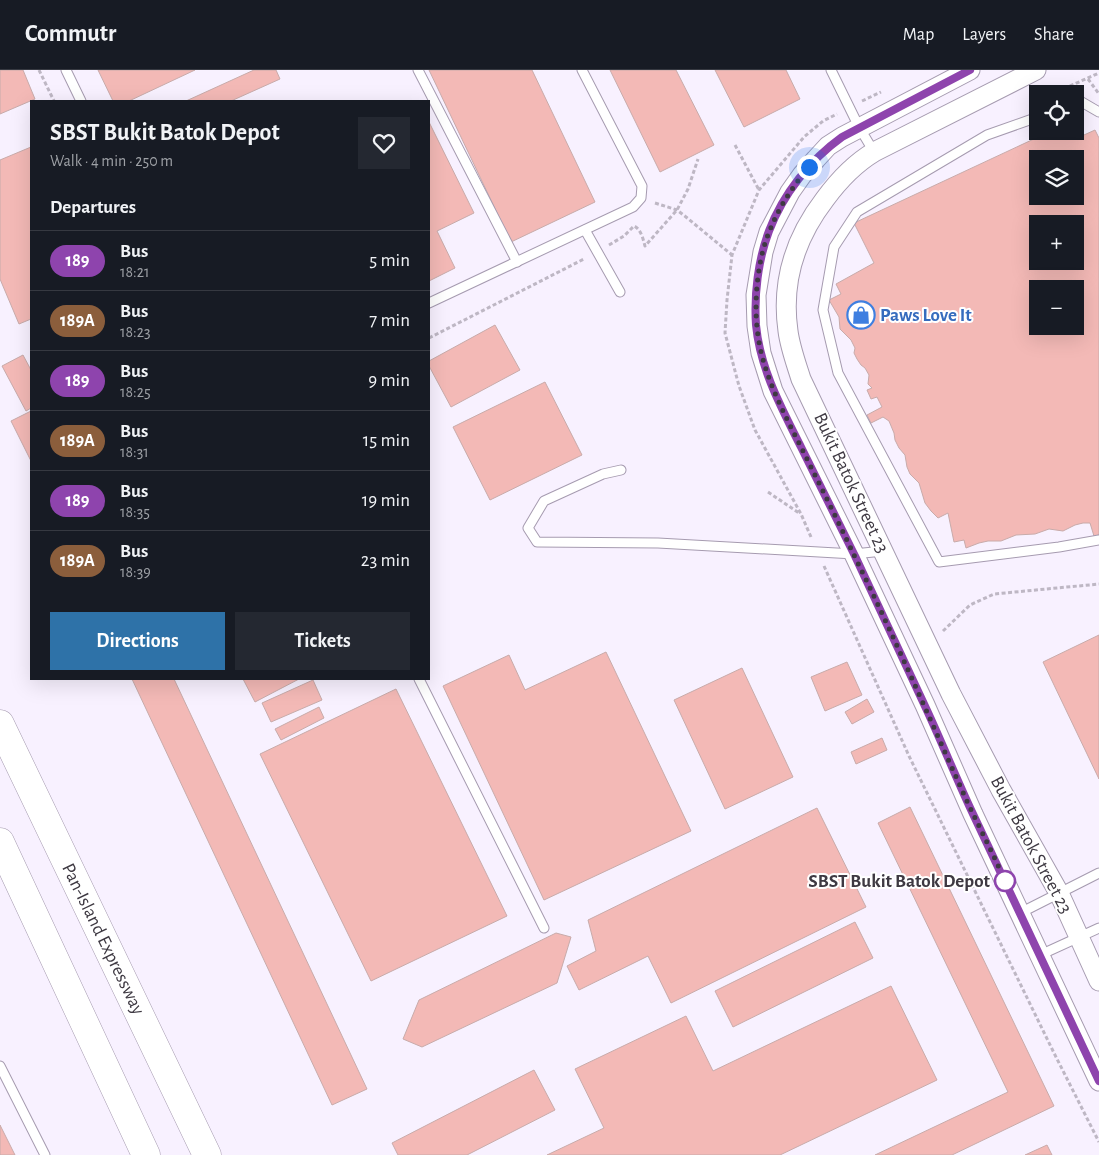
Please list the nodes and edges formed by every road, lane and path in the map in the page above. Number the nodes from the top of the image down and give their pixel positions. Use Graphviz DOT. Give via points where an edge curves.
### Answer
graph roads {
  1 [pos="39,70"];
  2 [pos="66,70"];
  3 [pos="418,70"];
  4 [pos="582,70"];
  5 [pos="831,70"];
  6 [pos="970,70"];
  7 [pos="1036,70"];
  8 [pos="1099,73"];
  9 [pos="1088,79"];
  10 [pos="1074,85"];
  11 [pos="1099,94"];
  12 [pos="54,100"];
  13 [pos="81,100"];
  14 [pos="1084,103"];
  15 [pos="1099,112"];
  16 [pos="1029,120"];
  17 [pos="859,127"];
  18 [pos="735,145"];
  19 [pos="874,152"];
  20 [pos="698,159"];
  21 [pos="760,190"];
  22 [pos="641,198"];
  23 [pos="677,210"];
  24 [pos="585,230"];
  25 [pos="597,252"];
  26 [pos="732,255"];
  27 [pos="517,262"];
  28 [pos="620,292"];
  29 [pos="430,303"];
  30 [pos="430,337"];
  31 [pos="621,470"];
  32 [pos="768,492"];
  33 [pos="801,514"];
  34 [pos="1099,540"];
  35 [pos="883,551"];
  36 [pos="854,554"];
  37 [pos="1099,584"];
  38 [pos="939,623"];
  39 [pos="943,631"];
  40 [pos="928,646"];
  41 [pos="420,680"];
  42 [pos="0,724"];
  43 [pos="0,842"];
  44 [pos="1099,873"];
  45 [pos="1059,894"];
  46 [pos="1020,913"];
  47 [pos="544,928"];
  48 [pos="1099,928"];
  49 [pos="1079,937"];
  50 [pos="1040,956"];
  51 [pos="1099,980"];
  52 [pos="0,1066"];
  53 [pos="1099,1081"];
  54 [pos="45,1155"];
  55 [pos="146,1155"];
  56 [pos="206,1155"];
  1 -- 12 [label="path"];
  2 -- 13 [label="lane"];
  3 -- 27 [label="lane"];
  4 -- 22 [label="lane" via="642,186"];
  5 -- 17 [label="lane"];
  6 -- 17 [label="street, Bukit Batok Street 23"];
  7 -- 19 [label="street, Bukit Batok Street 23"];
  8 -- 9 [label="path"];
  9 -- 10 [label="path"];
  9 -- 11 [label="path"];
  14 -- 15 [label="lane"];
  16 -- 34 [label="lane" via="987,135 857,212 834,247 822,310 838,373 939,562"];
  17 -- 19 [label="lane"];
  17 -- 36 [label="street, Bukit Batok Street 23" via="828,146 790,192 769,232 756,294 756,326 773,391"];
  18 -- 21 [label="path"];
  19 -- 35 [label="street, Bukit Batok Street 23" via="844,175 808,225 791,264 786,311 792,351 801,378"];
  20 -- 23 [label="path"];
  22 -- 23 [label="path"];
  22 -- 24 [label="lane" via="633,207"];
  23 -- 25 [label="path" via="645,246 634,226"];
  23 -- 26 [label="path"];
  24 -- 25 [label="lane"];
  24 -- 27 [label="lane"];
  25 -- 28 [label="lane"];
  25 -- 30 [label="path"];
  27 -- 29 [label="lane"];
  31 -- 36 [label="lane" via="603,474 544,501 528,528 537,542 658,543"];
  32 -- 33 [label="path"];
  35 -- 36 [label="lane"];
  35 -- 40 [label="street, Bukit Batok Street 23"];
  36 -- 46 [label="street, Bukit Batok Street 23"];
  37 -- 39 [label="path" via="994,594 970,605"];
  38 -- 39 [label="path"];
  39 -- 40 [label="path"];
  40 -- 45 [label="street, Bukit Batok Street 23" via="1001,790"];
  41 -- 47 [label="lane"];
  42 -- 56 [label="highway, Pan-Island Expressway"];
  43 -- 55 [label="highway"];
  44 -- 45 [label="lane"];
  45 -- 46 [label="lane"];
  45 -- 49 [label="street, Bukit Batok Street 23"];
  46 -- 50 [label="street, Bukit Batok Street 23"];
  48 -- 49 [label="lane"];
  49 -- 50 [label="lane"];
  49 -- 51 [label="street, Bukit Batok Street 23"];
  50 -- 53 [label="street, Bukit Batok Street 23"];
  52 -- 54 [label="lane"];
}
